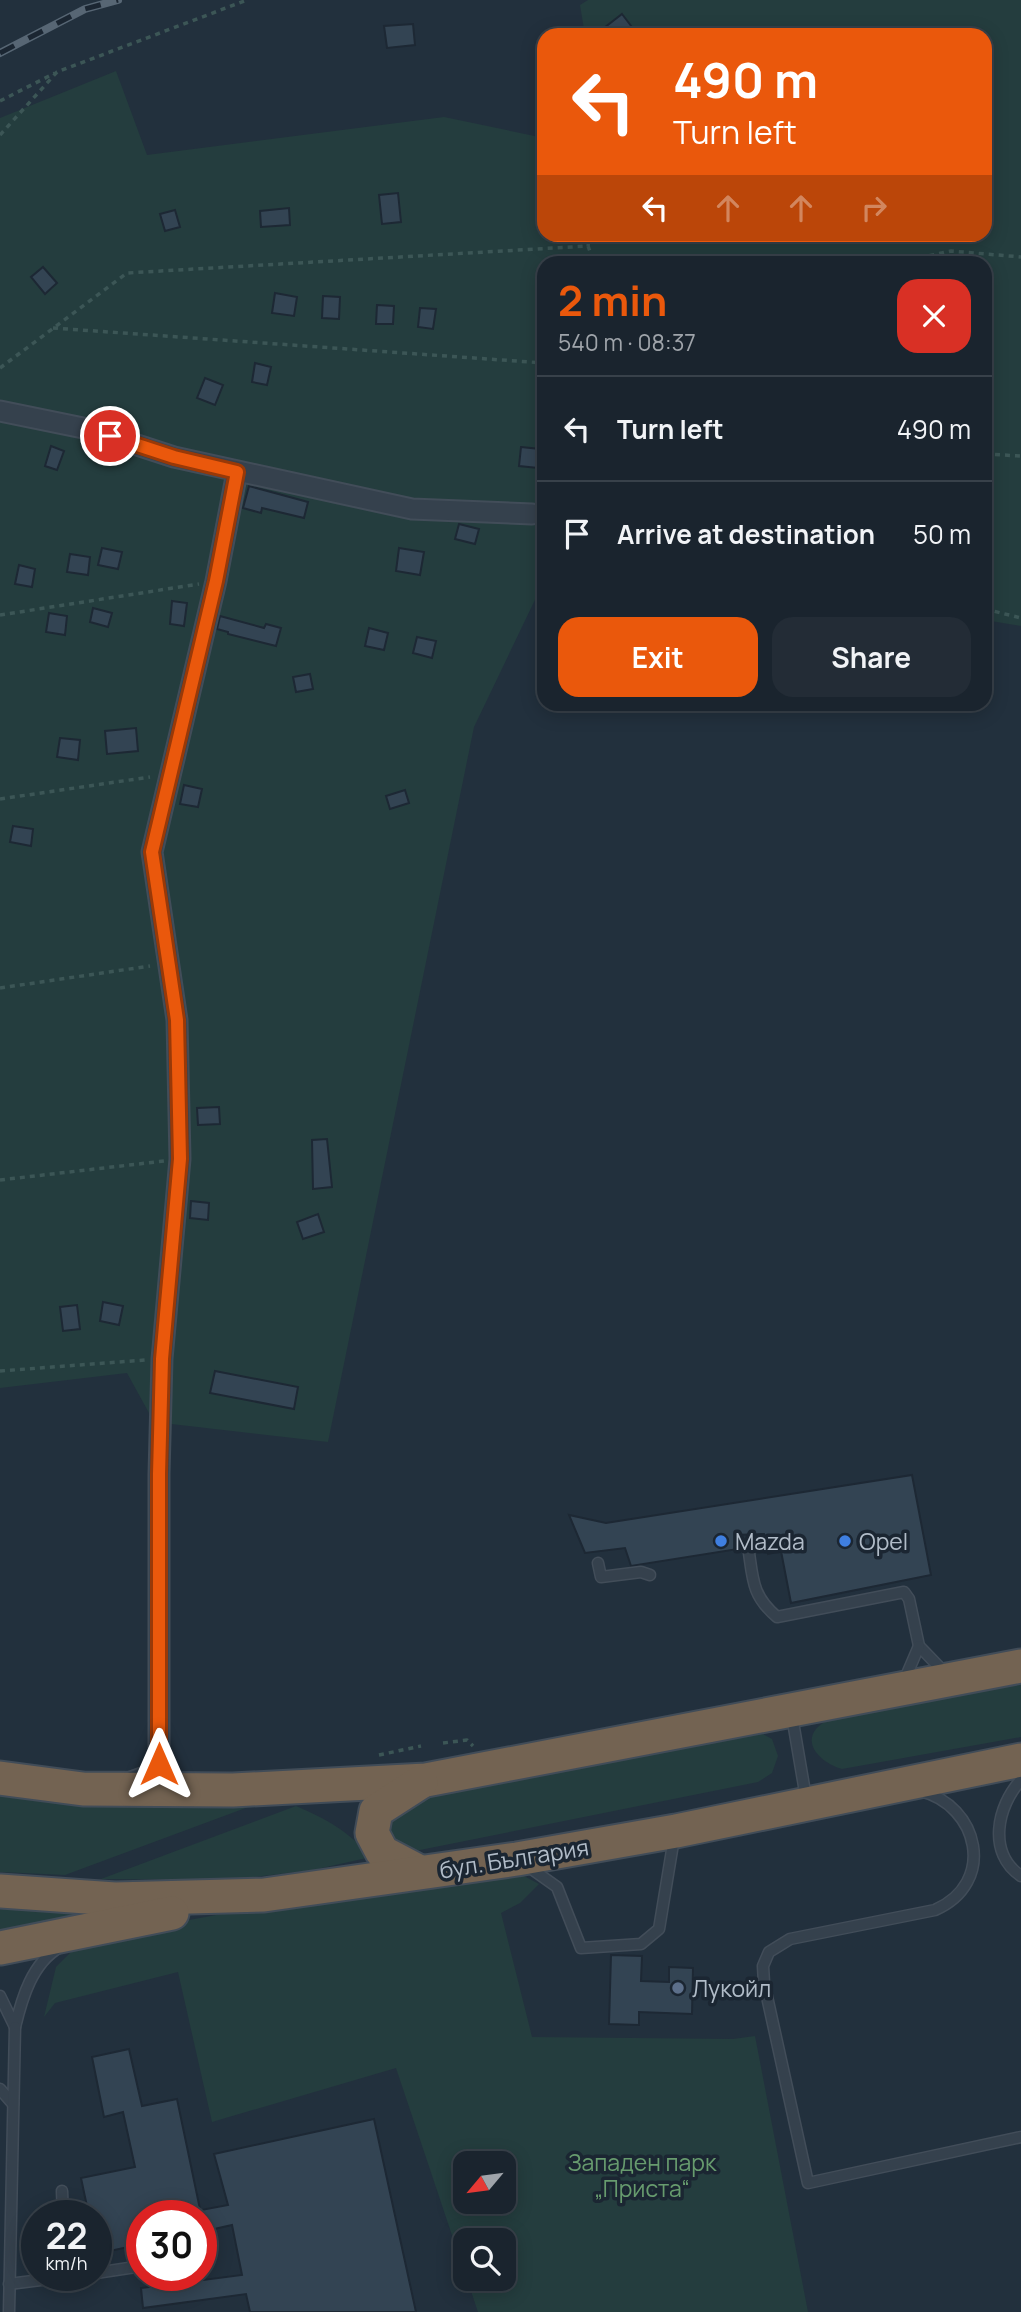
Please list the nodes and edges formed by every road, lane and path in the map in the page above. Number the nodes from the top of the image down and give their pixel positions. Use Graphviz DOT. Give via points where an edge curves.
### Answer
graph roads {
  1 [pos="247,0"];
  2 [pos="57,72"];
  3 [pos="0,101"];
  4 [pos="0,135"];
  5 [pos="589,242"];
  6 [pos="588,246"];
  7 [pos="592,256"];
  8 [pos="928,256"];
  9 [pos="1021,257"];
  10 [pos="50,328"];
  11 [pos="537,363"];
  12 [pos="0,368"];
  13 [pos="0,411"];
  14 [pos="992,454"];
  15 [pos="1021,456"];
  16 [pos="237,472"];
  17 [pos="532,513"];
  18 [pos="216,581"];
  19 [pos="992,611"];
  20 [pos="0,615"];
  21 [pos="1021,618"];
  22 [pos="171,774"];
  23 [pos="0,799"];
  24 [pos="169,964"];
  25 [pos="0,988"];
  26 [pos="180,1159"];
  27 [pos="0,1180"];
  28 [pos="162,1359"];
  29 [pos="0,1371"];
  30 [pos="748,1546"];
  31 [pos="598,1563"];
  32 [pos="650,1575"];
  33 [pos="919,1646"];
  34 [pos="1021,1666"];
  35 [pos="956,1679"];
  36 [pos="894,1691"];
  37 [pos="791,1710"];
  38 [pos="467,1740"];
  39 [pos="443,1743"];
  40 [pos="421,1746"];
  41 [pos="400,1750"];
  42 [pos="1021,1760"];
  43 [pos="159,1764"];
  44 [pos="0,1778"];
  45 [pos="426,1780"];
  46 [pos="1021,1780"];
  47 [pos="103,1789"];
  48 [pos="199,1790"];
  49 [pos="867,1792"];
  50 [pos="807,1805"];
  51 [pos="676,1831"];
  52 [pos="517,1859"];
  53 [pos="421,1872"];
  54 [pos="1021,1876"];
  55 [pos="0,1891"];
  56 [pos="264,1895"];
  57 [pos="99,1928"];
  58 [pos="0,1948"];
  59 [pos="0,1996"];
  60 [pos="15,2027"];
  61 [pos="0,2089"];
  62 [pos="12,2104"];
  63 [pos="1021,2137"];
  64 [pos="62,2191"];
  65 [pos="62,2200"];
  66 [pos="21,2282"];
  67 [pos="9,2284"];
  68 [pos="9,2312"];
  1 -- 2 [label="path"];
  2 -- 3 [label="path"];
  2 -- 4 [label="path"];
  5 -- 6 [label="path"];
  6 -- 7 [label="path"];
  6 -- 10 [label="path" via="127,273"];
  8 -- 9 [label="path" via="951,251"];
  10 -- 11 [label="path"];
  10 -- 12 [label="path"];
  13 -- 16 [label="street" via="88,429"];
  14 -- 15 [label="path"];
  16 -- 17 [label="street" via="412,509"];
  16 -- 18 [label="street"];
  18 -- 20 [label="path"];
  18 -- 22 [label="street"];
  19 -- 21 [label="path"];
  22 -- 23 [label="path"];
  22 -- 24 [label="street" via="152,852"];
  24 -- 25 [label="path"];
  24 -- 26 [label="street" via="177,1020"];
  26 -- 27 [label="path"];
  26 -- 28 [label="street"];
  28 -- 29 [label="path"];
  28 -- 43 [label="street"];
  30 -- 33 [label="lane" via="754,1590 777,1617 904,1591"];
  31 -- 32 [label="lane" via="601,1577"];
  33 -- 35 [label="lane"];
  33 -- 36 [label="lane" via="905,1679"];
  34 -- 35 [label="highway"];
  35 -- 36 [label="highway"];
  36 -- 37 [label="highway"];
  37 -- 45 [label="highway"];
  37 -- 50 [label="lane"];
  38 -- 39 [label="path"];
  40 -- 41 [label="path"];
  42 -- 49 [label="highway, бул. България"];
  43 -- 47 [label="street" via="139,1780"];
  43 -- 48 [label="street"];
  44 -- 47 [label="highway"];
  45 -- 48 [label="highway"];
  45 -- 53 [label="highway" via="387,1801 372,1821 375,1843 382,1852"];
  46 -- 54 [label="lane" via="1008,1796 998,1828 1005,1858"];
  47 -- 48 [label="highway"];
  49 -- 50 [label="highway, бул. България"];
  49 -- 63 [label="lane" via="922,1791 939,1797 970,1835 973,1873 953,1902 935,1910 790,1939 769,1952 763,1966 764,1983 808,2183"];
  50 -- 51 [label="highway, бул. България"];
  51 -- 52 [label="highway, бул. България"];
  51 -- 52 [label="lane" via="660,1928 641,1944 581,1948 557,1887"];
  52 -- 53 [label="highway, бул. България"];
  53 -- 56 [label="highway, бул. България"];
  55 -- 56 [label="highway, бул. България" via="115,1899"];
  56 -- 57 [label="highway"];
  57 -- 58 [label="highway"];
  57 -- 60 [label="lane" via="44,1961 27,1987"];
  59 -- 60 [label="lane"];
  60 -- 62 [label="lane"];
  61 -- 62 [label="lane"];
  62 -- 67 [label="lane"];
  64 -- 65 [label="lane"];
  66 -- 67 [label="lane"];
  67 -- 68 [label="lane"];
}
